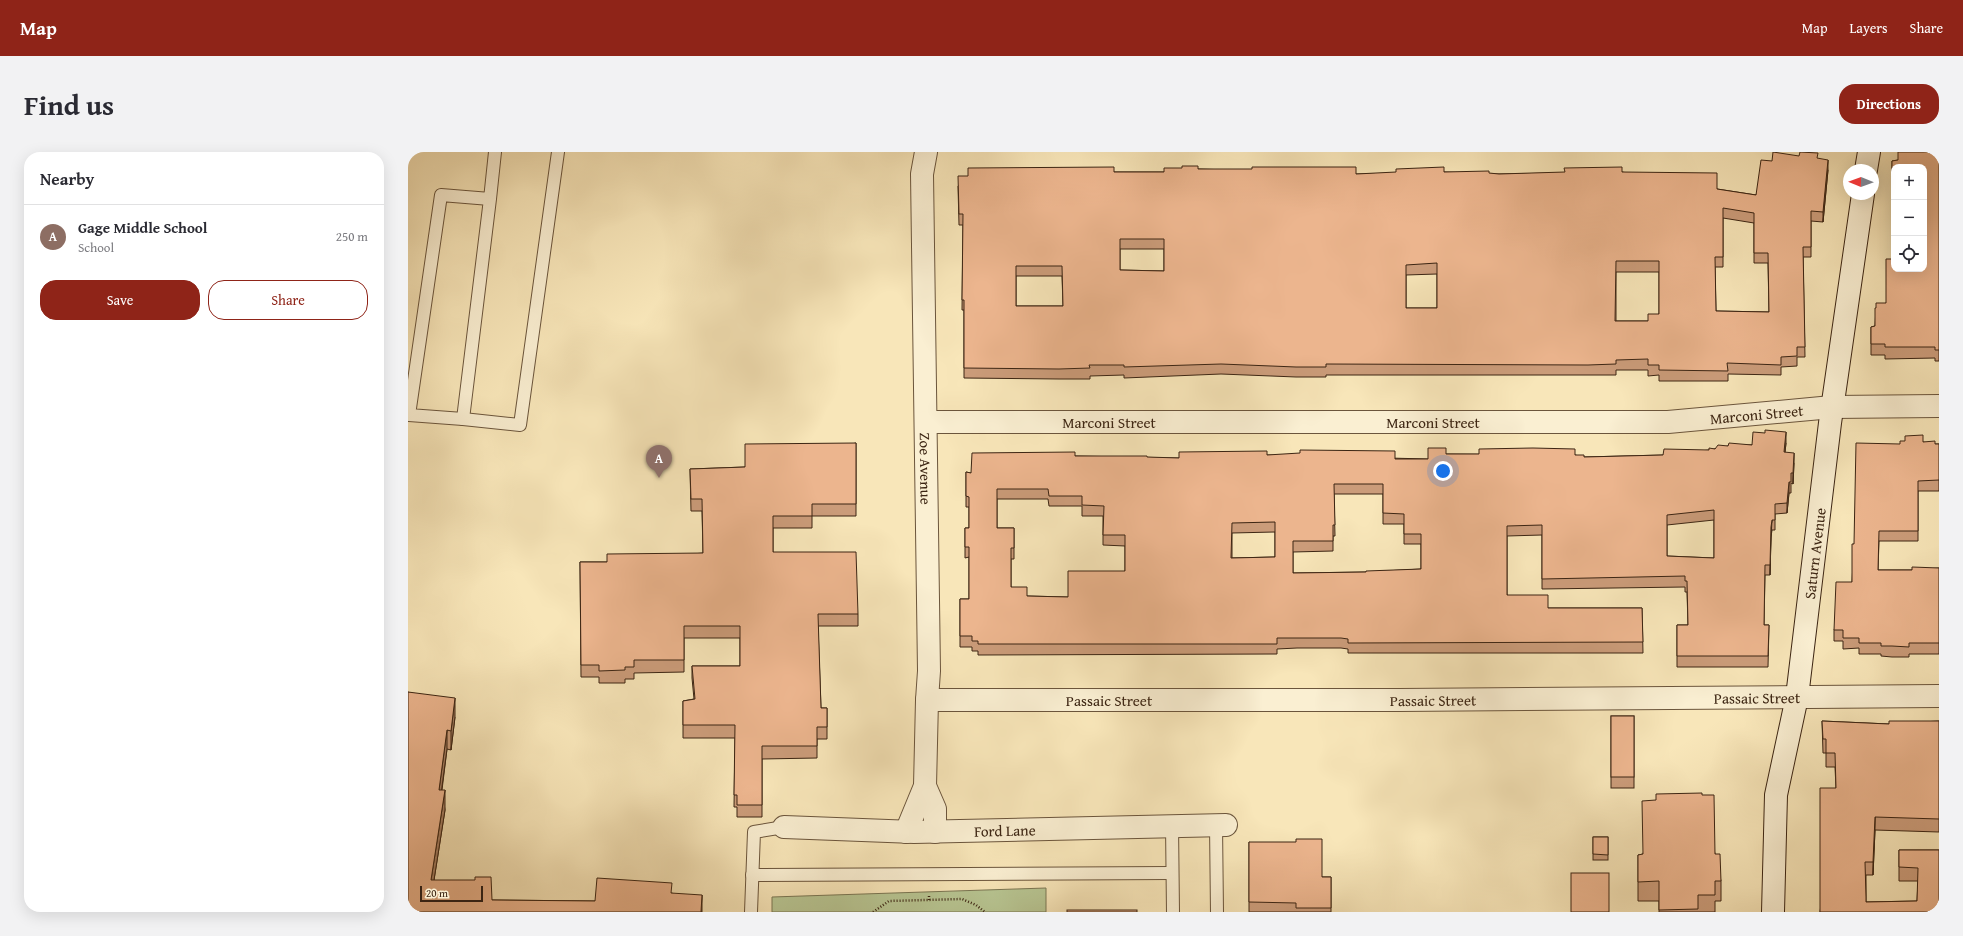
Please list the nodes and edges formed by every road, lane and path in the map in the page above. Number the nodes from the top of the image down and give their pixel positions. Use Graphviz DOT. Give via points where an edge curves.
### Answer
graph roads {
  1 [pos="495,152"];
  2 [pos="558,152"];
  3 [pos="926,152"];
  4 [pos="1869,152"];
  5 [pos="1867,164"];
  6 [pos="490,199"];
  7 [pos="1862,200"];
  8 [pos="1832,406"];
  9 [pos="1939,406"];
  10 [pos="463,419"];
  11 [pos="926,422"];
  12 [pos="1939,696"];
  13 [pos="1797,697"];
  14 [pos="927,700"];
  15 [pos="925,786"];
  16 [pos="1172,825"];
  17 [pos="1221,825"];
  18 [pos="784,827"];
  19 [pos="906,832"];
  20 [pos="935,832"];
  21 [pos="1172,873"];
  22 [pos="752,875"];
  23 [pos="929,896"];
  24 [pos="929,900"];
  25 [pos="752,912"];
  26 [pos="873,912"];
  27 [pos="985,912"];
  28 [pos="1173,912"];
  29 [pos="1217,912"];
  30 [pos="1773,912"];
  1 -- 6 [label="lane"];
  2 -- 10 [label="lane" via="520,425"];
  3 -- 11 [label="street, Zoe Avenue" via="922,174"];
  4 -- 5 [label="street"];
  6 -- 10 [label="lane"];
  6 -- 10 [label="lane" via="441,196 409,415"];
  7 -- 8 [label="street, Saturn Avenue"];
  8 -- 9 [label="street, Marconi Street"];
  8 -- 11 [label="street, Marconi Street" via="1668,422"];
  8 -- 13 [label="street, Saturn Avenue"];
  11 -- 14 [label="street, Zoe Avenue" via="929,664"];
  12 -- 13 [label="street, Passaic Street"];
  13 -- 14 [label="street, Passaic Street"];
  13 -- 30 [label="street, Saturn Avenue" via="1776,795"];
  14 -- 15 [label="street, Zoe Avenue"];
  15 -- 19 [label="street, Zoe Avenue"];
  15 -- 20 [label="street, Zoe Avenue" via="935,808"];
  16 -- 17 [label="street, Ford Lane"];
  16 -- 20 [label="street, Ford Lane"];
  16 -- 21 [label="lane"];
  17 -- 29 [label="lane"];
  18 -- 19 [label="street, Ford Lane"];
  18 -- 22 [label="lane" via="754,832"];
  19 -- 20 [label="street, Ford Lane"];
  21 -- 22 [label="lane"];
  21 -- 28 [label="lane"];
  22 -- 25 [label="lane"];
  23 -- 24 [label="path"];
  24 -- 26 [label="path" via="889,901"];
  24 -- 27 [label="path" via="962,900 976,905"];
}
